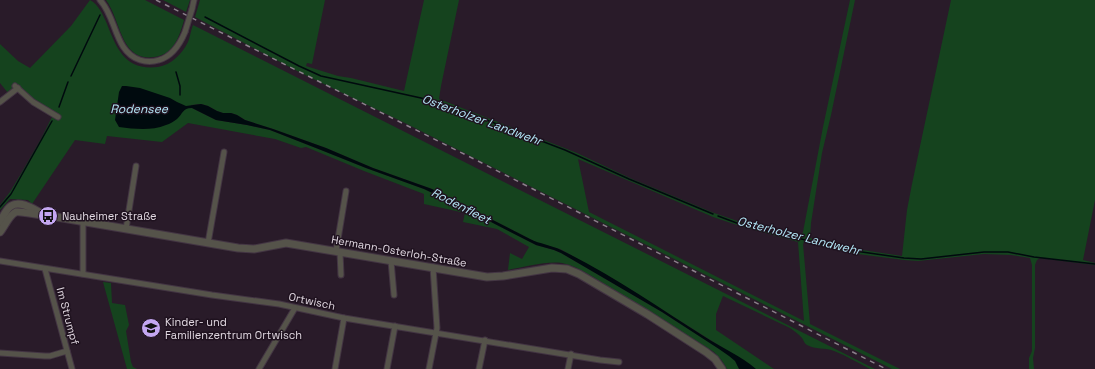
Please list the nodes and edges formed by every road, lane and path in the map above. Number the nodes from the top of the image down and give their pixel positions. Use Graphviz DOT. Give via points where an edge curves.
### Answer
graph roads {
  1 [pos="100,0"];
  2 [pos="194,0"];
  3 [pos="0,102"];
  4 [pos="58,117"];
  5 [pos="224,152"];
  6 [pos="136,166"];
  7 [pos="346,191"];
  8 [pos="45,215"];
  9 [pos="0,222"];
  10 [pos="83,222"];
  11 [pos="126,229"];
  12 [pos="0,232"];
  13 [pos="208,243"];
  14 [pos="338,252"];
  15 [pos="0,261"];
  16 [pos="391,261"];
  17 [pos="433,267"];
  18 [pos="45,269"];
  19 [pos="84,274"];
  20 [pos="341,275"];
  21 [pos="394,295"];
  22 [pos="295,308"];
  23 [pos="344,318"];
  24 [pos="394,326"];
  25 [pos="436,332"];
  26 [pos="485,340"];
  27 [pos="67,351"];
  28 [pos="0,353"];
  29 [pos="571,354"];
  30 [pos="619,362"];
  31 [pos="72,369"];
  32 [pos="259,369"];
  33 [pos="335,369"];
  34 [pos="387,369"];
  35 [pos="430,369"];
  36 [pos="479,369"];
  37 [pos="568,369"];
  38 [pos="722,369"];
  1 -- 2 [label="street, bridge" via="108,10 123,47 135,58 151,62 166,57 176,49 183,38"];
  3 -- 4 [label="street" via="16,87 33,102"];
  5 -- 13 [label="street"];
  6 -- 11 [label="street"];
  7 -- 14 [label="street"];
  8 -- 9 [label="street, Hermann-Osterloh-Straße" via="17,204 11,206"];
  8 -- 10 [label="street, Hermann-Osterloh-Straße"];
  8 -- 12 [label="street, Hermann-Osterloh-Straße" via="17,212"];
  10 -- 11 [label="street, Hermann-Osterloh-Straße"];
  10 -- 19 [label="street"];
  11 -- 13 [label="street, Hermann-Osterloh-Straße"];
  13 -- 14 [label="street, Hermann-Osterloh-Straße" via="246,249 286,243"];
  14 -- 16 [label="street, Hermann-Osterloh-Straße"];
  14 -- 20 [label="street"];
  15 -- 18 [label="street, Ortwisch"];
  16 -- 17 [label="street, Hermann-Osterloh-Straße"];
  16 -- 21 [label="street"];
  17 -- 25 [label="street"];
  17 -- 38 [label="street, Hermann-Osterloh-Straße" via="487,277 550,268 573,271 706,352"];
  18 -- 19 [label="street, Ortwisch"];
  18 -- 27 [label="street, Im Strumpf"];
  19 -- 22 [label="street, Ortwisch"];
  22 -- 23 [label="street, Ortwisch"];
  22 -- 32 [label="street"];
  23 -- 24 [label="street, Ortwisch"];
  23 -- 33 [label="street"];
  24 -- 25 [label="street, Ortwisch"];
  24 -- 34 [label="street"];
  25 -- 26 [label="street, Ortwisch"];
  25 -- 35 [label="street"];
  26 -- 29 [label="street, Ortwisch"];
  26 -- 36 [label="street"];
  27 -- 28 [label="street" via="50,356"];
  27 -- 31 [label="street, Im Strumpf"];
  29 -- 30 [label="street, Ortwisch"];
  29 -- 37 [label="street"];
}
